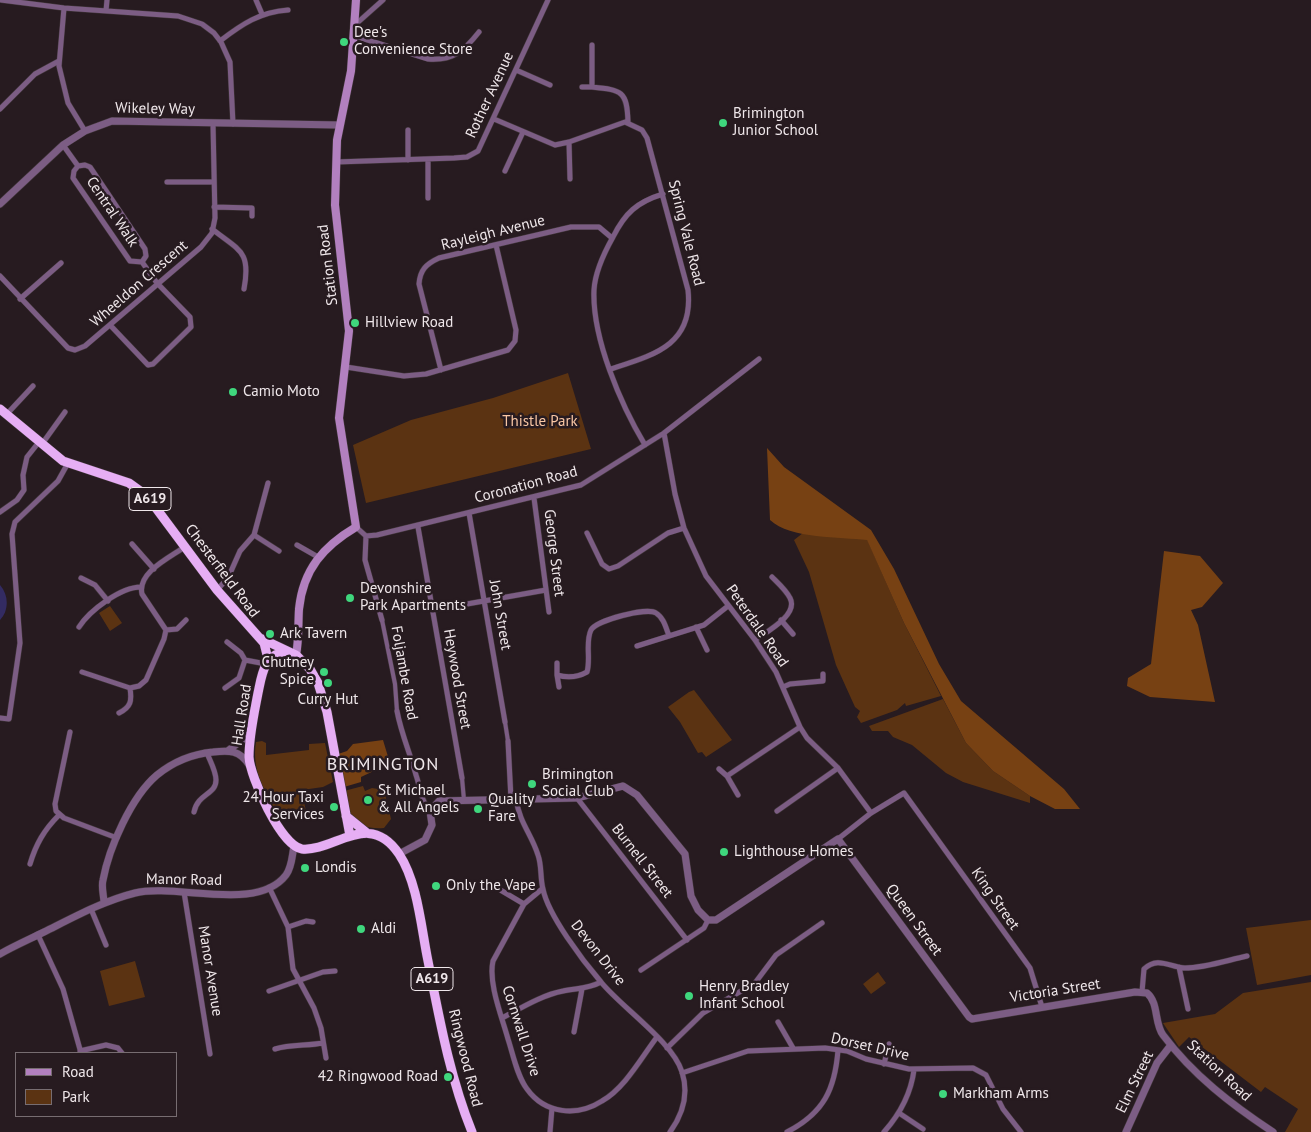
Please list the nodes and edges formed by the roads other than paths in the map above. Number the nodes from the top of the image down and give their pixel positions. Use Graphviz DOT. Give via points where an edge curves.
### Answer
graph roads {
  1 [pos="1,0"];
  2 [pos="107,0"];
  3 [pos="256,0"];
  4 [pos="356,0"];
  5 [pos="383,0"];
  6 [pos="548,0"];
  7 [pos="46,3"];
  8 [pos="64,8"];
  9 [pos="288,10"];
  10 [pos="106,11"];
  11 [pos="262,14"];
  12 [pos="356,24"];
  13 [pos="479,32"];
  14 [pos="355,36"];
  15 [pos="220,41"];
  16 [pos="592,45"];
  17 [pos="59,61"];
  18 [pos="516,70"];
  19 [pos="550,85"];
  20 [pos="582,87"];
  21 [pos="592,87"];
  22 [pos="0,109"];
  23 [pos="494,119"];
  24 [pos="628,122"];
  25 [pos="213,124"];
  26 [pos="233,124"];
  27 [pos="339,125"];
  28 [pos="408,130"];
  29 [pos="85,131"];
  30 [pos="523,132"];
  31 [pos="569,142"];
  32 [pos="63,145"];
  33 [pos="428,159"];
  34 [pos="408,160"];
  35 [pos="336,162"];
  36 [pos="78,166"];
  37 [pos="505,171"];
  38 [pos="570,179"];
  39 [pos="167,182"];
  40 [pos="214,182"];
  41 [pos="663,194"];
  42 [pos="428,198"];
  43 [pos="0,204"];
  44 [pos="214,207"];
  45 [pos="252,216"];
  46 [pos="212,229"];
  47 [pos="612,238"];
  48 [pos="496,244"];
  49 [pos="142,262"];
  50 [pos="61,263"];
  51 [pos="0,276"];
  52 [pos="158,284"];
  53 [pos="244,289"];
  54 [pos="20,299"];
  55 [pos="110,325"];
  56 [pos="759,359"];
  57 [pos="346,367"];
  58 [pos="610,369"];
  59 [pos="441,370"];
  60 [pos="33,386"];
  61 [pos="3,412"];
  62 [pos="65,412"];
  63 [pos="664,433"];
  64 [pos="41,443"];
  65 [pos="645,445"];
  66 [pos="68,463"];
  67 [pos="268,483"];
  68 [pos="534,498"];
  69 [pos="0,512"];
  70 [pos="469,512"];
  71 [pos="418,526"];
  72 [pos="356,527"];
  73 [pos="684,528"];
  74 [pos="587,533"];
  75 [pos="254,535"];
  76 [pos="366,536"];
  77 [pos="132,544"];
  78 [pos="297,545"];
  79 [pos="186,546"];
  80 [pos="279,551"];
  81 [pos="318,557"];
  82 [pos="154,569"];
  83 [pos="772,577"];
  84 [pos="81,578"];
  85 [pos="141,587"];
  86 [pos="216,590"];
  87 [pos="546,590"];
  88 [pos="108,601"];
  89 [pos="485,602"];
  90 [pos="728,606"];
  91 [pos="433,610"];
  92 [pos="549,612"];
  93 [pos="186,620"];
  94 [pos="382,620"];
  95 [pos="781,620"];
  96 [pos="79,627"];
  97 [pos="696,628"];
  98 [pos="166,630"];
  99 [pos="793,634"];
  100 [pos="669,636"];
  101 [pos="260,638"];
  102 [pos="755,640"];
  103 [pos="227,642"];
  104 [pos="637,646"];
  105 [pos="707,650"];
  106 [pos="291,653"];
  107 [pos="245,660"];
  108 [pos="267,661"];
  109 [pos="556,663"];
  110 [pos="82,672"];
  111 [pos="823,674"];
  112 [pos="557,675"];
  113 [pos="559,687"];
  114 [pos="130,688"];
  115 [pos="225,688"];
  116 [pos="783,688"];
  117 [pos="397,710"];
  118 [pos="119,713"];
  119 [pos="0,718"];
  120 [pos="505,722"];
  121 [pos="800,727"];
  122 [pos="70,732"];
  123 [pos="251,733"];
  124 [pos="508,742"];
  125 [pos="229,750"];
  126 [pos="207,753"];
  127 [pos="250,766"];
  128 [pos="838,768"];
  129 [pos="719,769"];
  130 [pos="727,776"];
  131 [pos="462,778"];
  132 [pos="738,795"];
  133 [pos="577,798"];
  134 [pos="513,799"];
  135 [pos="464,800"];
  136 [pos="430,811"];
  137 [pos="777,811"];
  138 [pos="194,812"];
  139 [pos="871,813"];
  140 [pos="345,814"];
  141 [pos="59,815"];
  142 [pos="367,833"];
  143 [pos="350,836"];
  144 [pos="117,838"];
  145 [pos="838,839"];
  146 [pos="294,846"];
  147 [pos="399,854"];
  148 [pos="30,864"];
  149 [pos="269,888"];
  150 [pos="497,888"];
  151 [pos="542,888"];
  152 [pos="184,892"];
  153 [pos="104,903"];
  154 [pos="524,904"];
  155 [pos="91,908"];
  156 [pos="708,920"];
  157 [pos="313,922"];
  158 [pos="822,923"];
  159 [pos="288,927"];
  160 [pos="38,935"];
  161 [pos="688,940"];
  162 [pos="106,945"];
  163 [pos="1226,952"];
  164 [pos="0,954"];
  165 [pos="1247,956"];
  166 [pos="1228,960"];
  167 [pos="1179,967"];
  168 [pos="641,970"];
  169 [pos="335,971"];
  170 [pos="299,982"];
  171 [pos="601,982"];
  172 [pos="582,989"];
  173 [pos="269,991"];
  174 [pos="1144,992"];
  175 [pos="1042,1007"];
  176 [pos="1188,1009"];
  177 [pos="969,1017"];
  178 [pos="502,1018"];
  179 [pos="778,1022"];
  180 [pos="574,1032"];
  181 [pos="657,1037"];
  182 [pos="324,1043"];
  183 [pos="889,1044"];
  184 [pos="1171,1045"];
  185 [pos="666,1048"];
  186 [pos="793,1048"];
  187 [pos="275,1049"];
  188 [pos="838,1050"];
  189 [pos="81,1052"];
  190 [pos="121,1052"];
  191 [pos="210,1054"];
  192 [pos="326,1058"];
  193 [pos="884,1064"];
  194 [pos="914,1070"];
  195 [pos="682,1073"];
  196 [pos="552,1108"];
  197 [pos="898,1113"];
  198 [pos="923,1129"];
  199 [pos="472,1132"];
  200 [pos="550,1132"];
  201 [pos="670,1132"];
  202 [pos="787,1132"];
  203 [pos="884,1132"];
  204 [pos="1021,1132"];
  205 [pos="1126,1132"];
  206 [pos="1273,1132"];
  1 -- 7 [label="street"];
  2 -- 10 [label="street"];
  3 -- 11 [label="street"];
  4 -- 12 [label="main road, Station Road"];
  5 -- 12 [label="street"];
  6 -- 18 [label="street, Rother Avenue"];
  7 -- 8 [label="street"];
  8 -- 10 [label="street"];
  8 -- 17 [label="street"];
  9 -- 11 [label="street"];
  10 -- 15 [label="street" via="191,19 214,33"];
  11 -- 15 [label="street"];
  12 -- 14 [label="main road, Station Road"];
  13 -- 14 [label="street" via="458,55 439,60"];
  14 -- 27 [label="main road, Station Road"];
  15 -- 26 [label="street" via="230,62"];
  16 -- 21 [label="street"];
  17 -- 22 [label="street" via="35,74"];
  17 -- 29 [label="street" via="68,103"];
  18 -- 19 [label="street"];
  18 -- 23 [label="street, Rother Avenue"];
  20 -- 21 [label="street"];
  21 -- 24 [label="street" via="614,89 622,94 628,103"];
  23 -- 30 [label="street"];
  23 -- 33 [label="street, Rother Avenue" via="478,151 468,157"];
  24 -- 31 [label="street"];
  24 -- 41 [label="street, Spring Vale Road" via="642,130 647,138"];
  25 -- 26 [label="street, Wikeley Way"];
  25 -- 29 [label="street, Wikeley Way" via="112,121"];
  25 -- 40 [label="street"];
  26 -- 27 [label="street, Wikeley Way"];
  27 -- 35 [label="main road, Station Road"];
  28 -- 34 [label="street"];
  29 -- 32 [label="street, Wikeley Way"];
  30 -- 31 [label="street" via="555,145"];
  30 -- 37 [label="street"];
  31 -- 38 [label="street"];
  32 -- 36 [label="street, Central Walk"];
  32 -- 43 [label="street, Wikeley Way"];
  33 -- 34 [label="street, Rother Avenue"];
  33 -- 42 [label="street"];
  34 -- 35 [label="street, Rother Avenue"];
  35 -- 57 [label="main road, Station Road" via="335,205 349,331"];
  36 -- 49 [label="street, Central Walk" via="90,168 145,249 146,256"];
  36 -- 49 [label="street, Central Walk" via="74,178 130,261"];
  39 -- 40 [label="street"];
  40 -- 44 [label="street"];
  41 -- 47 [label="street" via="648,198 628,212"];
  41 -- 58 [label="street, Spring Vale Road" via="688,290 687,320 661,351"];
  44 -- 45 [label="street" via="252,208"];
  44 -- 46 [label="street"];
  46 -- 52 [label="street, Wheeldon Crescent" via="212,234 201,246"];
  46 -- 53 [label="street" via="240,250 244,257 247,267"];
  47 -- 48 [label="street, Rayleigh Avenue" via="599,227 585,226"];
  47 -- 58 [label="street" via="600,264 594,289 595,316"];
  48 -- 59 [label="street" via="515,317 515,340 508,350 499,354"];
  48 -- 59 [label="street, Rayleigh Avenue" via="439,258 430,262 420,275 419,284"];
  49 -- 52 [label="street, Central Walk"];
  50 -- 54 [label="street"];
  51 -- 54 [label="street, Wheeldon Crescent"];
  52 -- 55 [label="street, Wheeldon Crescent"];
  52 -- 55 [label="street, Central Walk" via="190,317 192,327 153,364 144,363"];
  54 -- 55 [label="street, Wheeldon Crescent" via="68,348 75,350 85,346"];
  56 -- 63 [label="street, Coronation Road"];
  57 -- 59 [label="street" via="404,376"];
  57 -- 72 [label="main road, Station Road" via="339,418"];
  58 -- 65 [label="street" via="627,414"];
  60 -- 61 [label="street"];
  61 -- 64 [label="highway, Chesterfield Road / A619"];
  62 -- 64 [label="street"];
  63 -- 65 [label="street, Coronation Road"];
  63 -- 73 [label="street, Peterdale Road"];
  64 -- 66 [label="highway, Chesterfield Road / A619"];
  64 -- 69 [label="street" via="27,457 24,490 18,500"];
  65 -- 68 [label="street, Coronation Road" via="581,485"];
  66 -- 79 [label="highway, Chesterfield Road / A619" via="129,483 147,496"];
  66 -- 119 [label="street" via="58,481 15,522 12,534 20,643 9,719"];
  67 -- 75 [label="street"];
  68 -- 70 [label="street, Coronation Road"];
  68 -- 87 [label="street, George Street"];
  70 -- 71 [label="street, Coronation Road"];
  70 -- 89 [label="street, John Street"];
  71 -- 76 [label="street, Coronation Road"];
  71 -- 91 [label="street, Heywood Street"];
  72 -- 76 [label="street"];
  72 -- 81 [label="main road" via="329,544"];
  73 -- 74 [label="street" via="668,533 609,569 602,564"];
  73 -- 90 [label="street, Peterdale Road" via="706,576"];
  75 -- 80 [label="street"];
  75 -- 86 [label="street" via="240,551 228,578"];
  76 -- 94 [label="street, Foljambe Road" via="365,560"];
  77 -- 82 [label="street"];
  78 -- 81 [label="street"];
  79 -- 82 [label="street"];
  79 -- 86 [label="highway, Chesterfield Road / A619"];
  81 -- 106 [label="main road" via="303,589"];
  82 -- 85 [label="street"];
  83 -- 95 [label="street" via="790,598 792,606"];
  84 -- 88 [label="street" via="94,585"];
  85 -- 88 [label="street" via="127,588"];
  85 -- 98 [label="street" via="142,594"];
  86 -- 101 [label="highway, Chesterfield Road / A619"];
  87 -- 89 [label="street"];
  87 -- 92 [label="street, George Street"];
  88 -- 96 [label="street" via="84,619"];
  89 -- 91 [label="street"];
  89 -- 120 [label="street, John Street"];
  90 -- 97 [label="street"];
  90 -- 102 [label="street, Peterdale Road"];
  91 -- 131 [label="street, Heywood Street"];
  93 -- 98 [label="street" via="177,629"];
  94 -- 117 [label="street, Foljambe Road"];
  95 -- 99 [label="street"];
  95 -- 102 [label="street"];
  97 -- 100 [label="street"];
  97 -- 105 [label="street"];
  98 -- 114 [label="street" via="146,680"];
  100 -- 104 [label="street"];
  100 -- 112 [label="street" via="656,612 644,611 598,623 591,630 587,672 564,678"];
  101 -- 106 [label="highway, A619"];
  101 -- 108 [label="highway, Chesterfield Road / A619"];
  102 -- 116 [label="street, Peterdale Road"];
  103 -- 107 [label="street" via="241,652"];
  106 -- 108 [label="highway" via="274,654"];
  106 -- 140 [label="highway, A619" via="310,669 319,685 327,712"];
  107 -- 108 [label="street"];
  107 -- 115 [label="street" via="239,678"];
  108 -- 123 [label="highway, Hall Road"];
  109 -- 112 [label="street"];
  110 -- 114 [label="street"];
  111 -- 116 [label="street" via="823,681 790,684"];
  112 -- 113 [label="street"];
  114 -- 118 [label="street" via="132,700 128,709"];
  116 -- 121 [label="street, Peterdale Road"];
  117 -- 136 [label="street, Foljambe Road" via="404,744 424,805"];
  120 -- 124 [label="street"];
  121 -- 128 [label="street, Peterdale Road"];
  121 -- 130 [label="street"];
  122 -- 141 [label="street" via="55,804"];
  123 -- 125 [label="street"];
  123 -- 127 [label="highway, Hall Road"];
  124 -- 134 [label="street"];
  125 -- 126 [label="street"];
  125 -- 127 [label="street" via="241,755"];
  126 -- 138 [label="street" via="216,781 213,789 196,803"];
  126 -- 144 [label="street" via="189,757 156,776 136,801"];
  127 -- 146 [label="highway, Hall Road" via="267,807"];
  128 -- 137 [label="street"];
  128 -- 139 [label="street, Peterdale Road"];
  129 -- 130 [label="street"];
  130 -- 132 [label="street"];
  131 -- 135 [label="street"];
  133 -- 134 [label="street"];
  133 -- 156 [label="street" via="623,786 637,795 685,854 691,896"];
  133 -- 161 [label="street, Burnell Street"];
  134 -- 135 [label="street"];
  134 -- 151 [label="street, Devon Drive" via="520,821 534,842"];
  135 -- 136 [label="street" via="439,802"];
  136 -- 147 [label="street" via="432,825 425,840"];
  139 -- 145 [label="street"];
  139 -- 175 [label="street, King Street" via="904,793 1030,968"];
  140 -- 142 [label="highway"];
  140 -- 143 [label="highway, A619"];
  141 -- 144 [label="street"];
  141 -- 148 [label="street" via="44,831"];
  142 -- 143 [label="highway"];
  142 -- 147 [label="highway" via="386,841"];
  143 -- 146 [label="highway" via="310,849"];
  144 -- 153 [label="street" via="102,882"];
  145 -- 156 [label="street" via="716,920"];
  145 -- 177 [label="street, Queen Street"];
  146 -- 149 [label="street, Manor Road" via="286,875"];
  147 -- 199 [label="highway, Ringwood Road / A619" via="417,903 450,1069"];
  149 -- 152 [label="street, Manor Road" via="250,894"];
  149 -- 159 [label="street"];
  150 -- 154 [label="street"];
  151 -- 154 [label="street, Cornwall Drive"];
  151 -- 171 [label="street, Devon Drive" via="550,909"];
  152 -- 153 [label="street, Manor Road" via="149,890"];
  152 -- 191 [label="street, Manor Avenue"];
  153 -- 155 [label="street, Manor Road"];
  154 -- 178 [label="street, Cornwall Drive" via="490,970"];
  155 -- 160 [label="street, Manor Road"];
  155 -- 162 [label="street"];
  156 -- 161 [label="street" via="704,928"];
  157 -- 159 [label="street"];
  158 -- 185 [label="street" via="776,955 756,983 703,1013"];
  159 -- 170 [label="street" via="293,969"];
  160 -- 164 [label="street, Manor Road"];
  160 -- 189 [label="street" via="63,989"];
  161 -- 168 [label="street"];
  163 -- 166 [label="street"];
  165 -- 166 [label="street"];
  166 -- 167 [label="street"];
  167 -- 174 [label="street" via="1161,962 1148,966 1142,976"];
  167 -- 176 [label="street"];
  169 -- 170 [label="street"];
  170 -- 173 [label="street"];
  170 -- 182 [label="street" via="314,1008"];
  171 -- 172 [label="street"];
  171 -- 181 [label="street, Devon Drive"];
  172 -- 178 [label="street" via="544,997"];
  172 -- 180 [label="street"];
  174 -- 175 [label="street, Victoria Street"];
  174 -- 184 [label="street, Station Road" via="1152,998 1158,1025"];
  175 -- 177 [label="street, Victoria Street"];
  178 -- 196 [label="street, Cornwall Drive" via="526,1088"];
  179 -- 186 [label="street"];
  181 -- 185 [label="street, Devon Drive"];
  181 -- 196 [label="street, Cornwall Drive" via="621,1084 603,1101 578,1111"];
  182 -- 187 [label="street"];
  182 -- 192 [label="street"];
  183 -- 193 [label="street"];
  184 -- 205 [label="street, Elm Street" via="1157,1063"];
  184 -- 206 [label="street, Station Road" via="1200,1077"];
  185 -- 195 [label="street, Devon Drive"];
  186 -- 188 [label="street, Dorset Drive"];
  186 -- 195 [label="street, Dorset Drive" via="748,1051"];
  188 -- 193 [label="street, Dorset Drive"];
  188 -- 202 [label="street" via="835,1080 821,1105"];
  189 -- 190 [label="street" via="106,1045"];
  193 -- 194 [label="street, Dorset Drive"];
  194 -- 197 [label="street" via="910,1090"];
  194 -- 204 [label="street, Dorset Drive" via="964,1068 980,1071 986,1075 1003,1109"];
  195 -- 201 [label="street, Devon Drive" via="684,1107"];
  196 -- 200 [label="street"];
  197 -- 198 [label="street"];
  197 -- 203 [label="street"];
}
